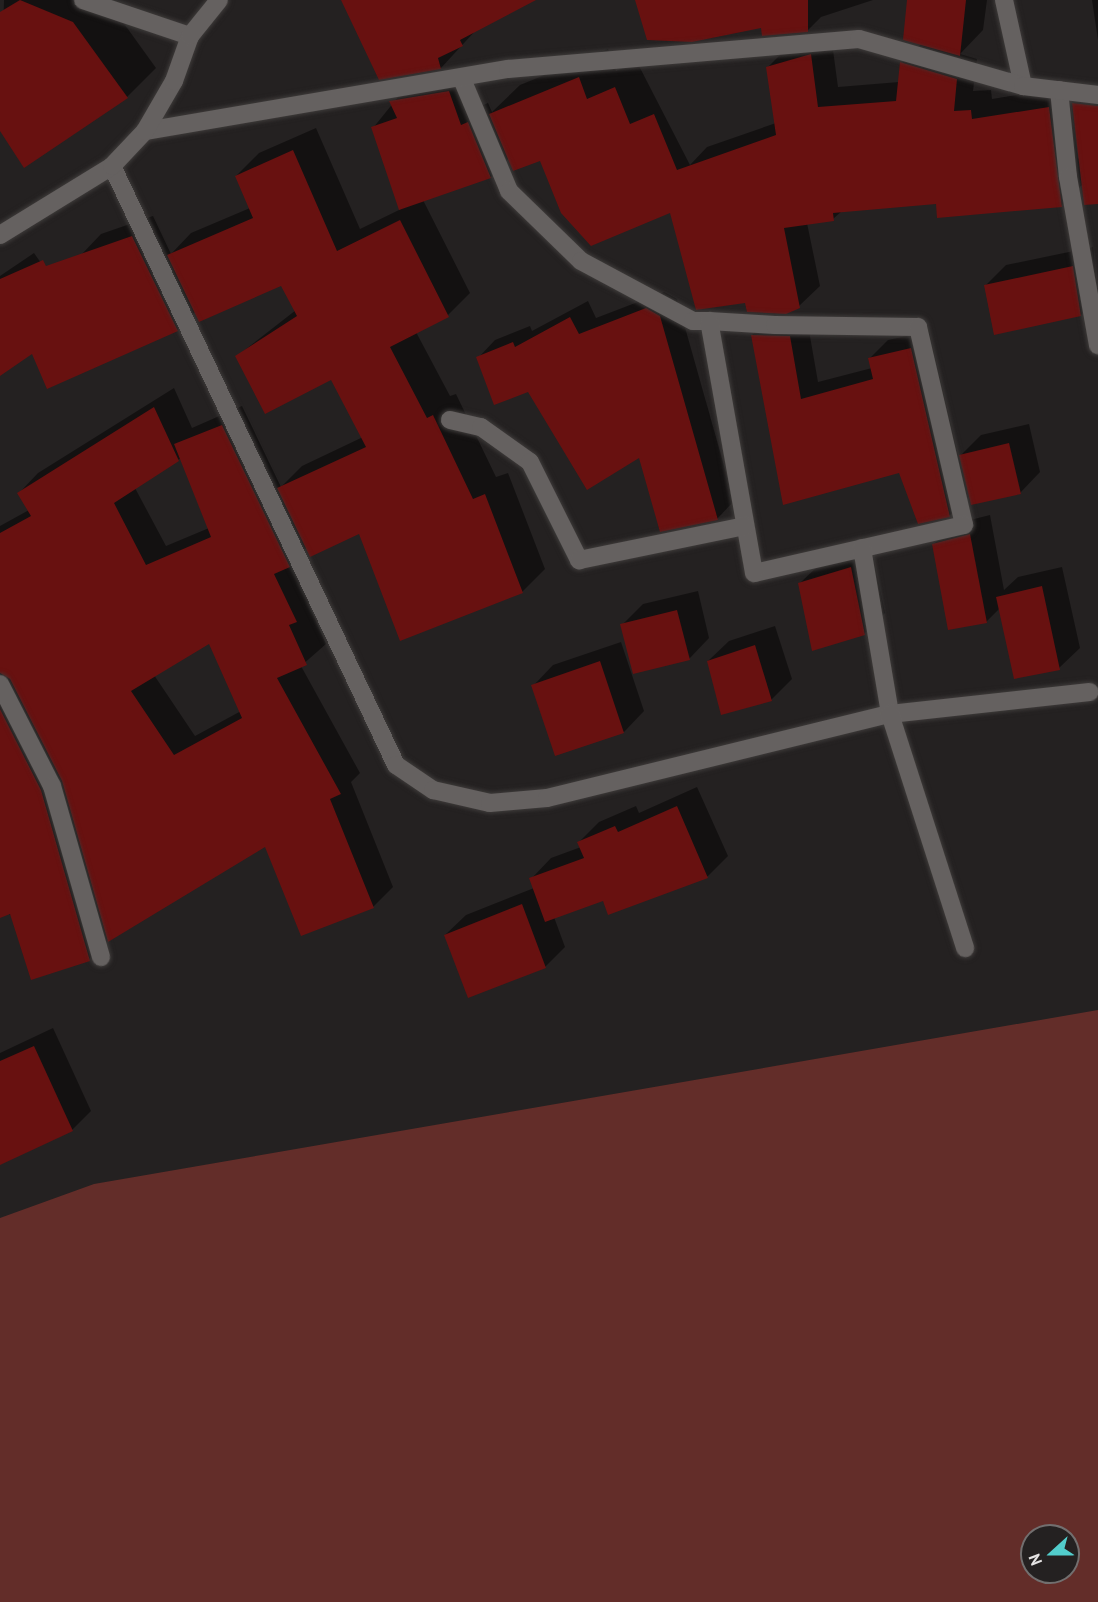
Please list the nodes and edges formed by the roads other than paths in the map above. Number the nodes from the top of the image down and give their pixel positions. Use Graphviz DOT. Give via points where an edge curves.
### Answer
graph roads {
  1 [pos="83,0"];
  2 [pos="219,0"];
  3 [pos="1005,0"];
  4 [pos="190,36"];
  5 [pos="462,79"];
  6 [pos="1023,86"];
  7 [pos="1059,90"];
  8 [pos="1098,95"];
  9 [pos="145,131"];
  10 [pos="112,166"];
  11 [pos="0,235"];
  12 [pos="709,321"];
  13 [pos="1098,345"];
  14 [pos="450,420"];
  15 [pos="745,526"];
  16 [pos="862,548"];
  17 [pos="0,684"];
  18 [pos="1090,692"];
  19 [pos="890,714"];
  20 [pos="965,948"];
  21 [pos="101,957"];
  1 -- 4 [label="street"];
  2 -- 4 [label="street"];
  3 -- 6 [label="street"];
  4 -- 9 [label="street" via="174,81"];
  5 -- 6 [label="street" via="508,69 859,39"];
  5 -- 9 [label="street"];
  5 -- 12 [label="street" via="517,199 581,261 693,321"];
  6 -- 7 [label="street"];
  7 -- 8 [label="street"];
  7 -- 13 [label="street" via="1068,177"];
  9 -- 10 [label="street"];
  10 -- 11 [label="street"];
  10 -- 19 [label="street" via="396,765 414,780 461,800 547,798"];
  12 -- 15 [label="street"];
  12 -- 16 [label="street" via="918,327 964,525"];
  14 -- 15 [label="street" via="481,427 530,462 579,560"];
  15 -- 16 [label="street" via="754,573"];
  16 -- 19 [label="street"];
  17 -- 21 [label="street" via="52,786"];
  18 -- 19 [label="street"];
  19 -- 20 [label="street"];
}
